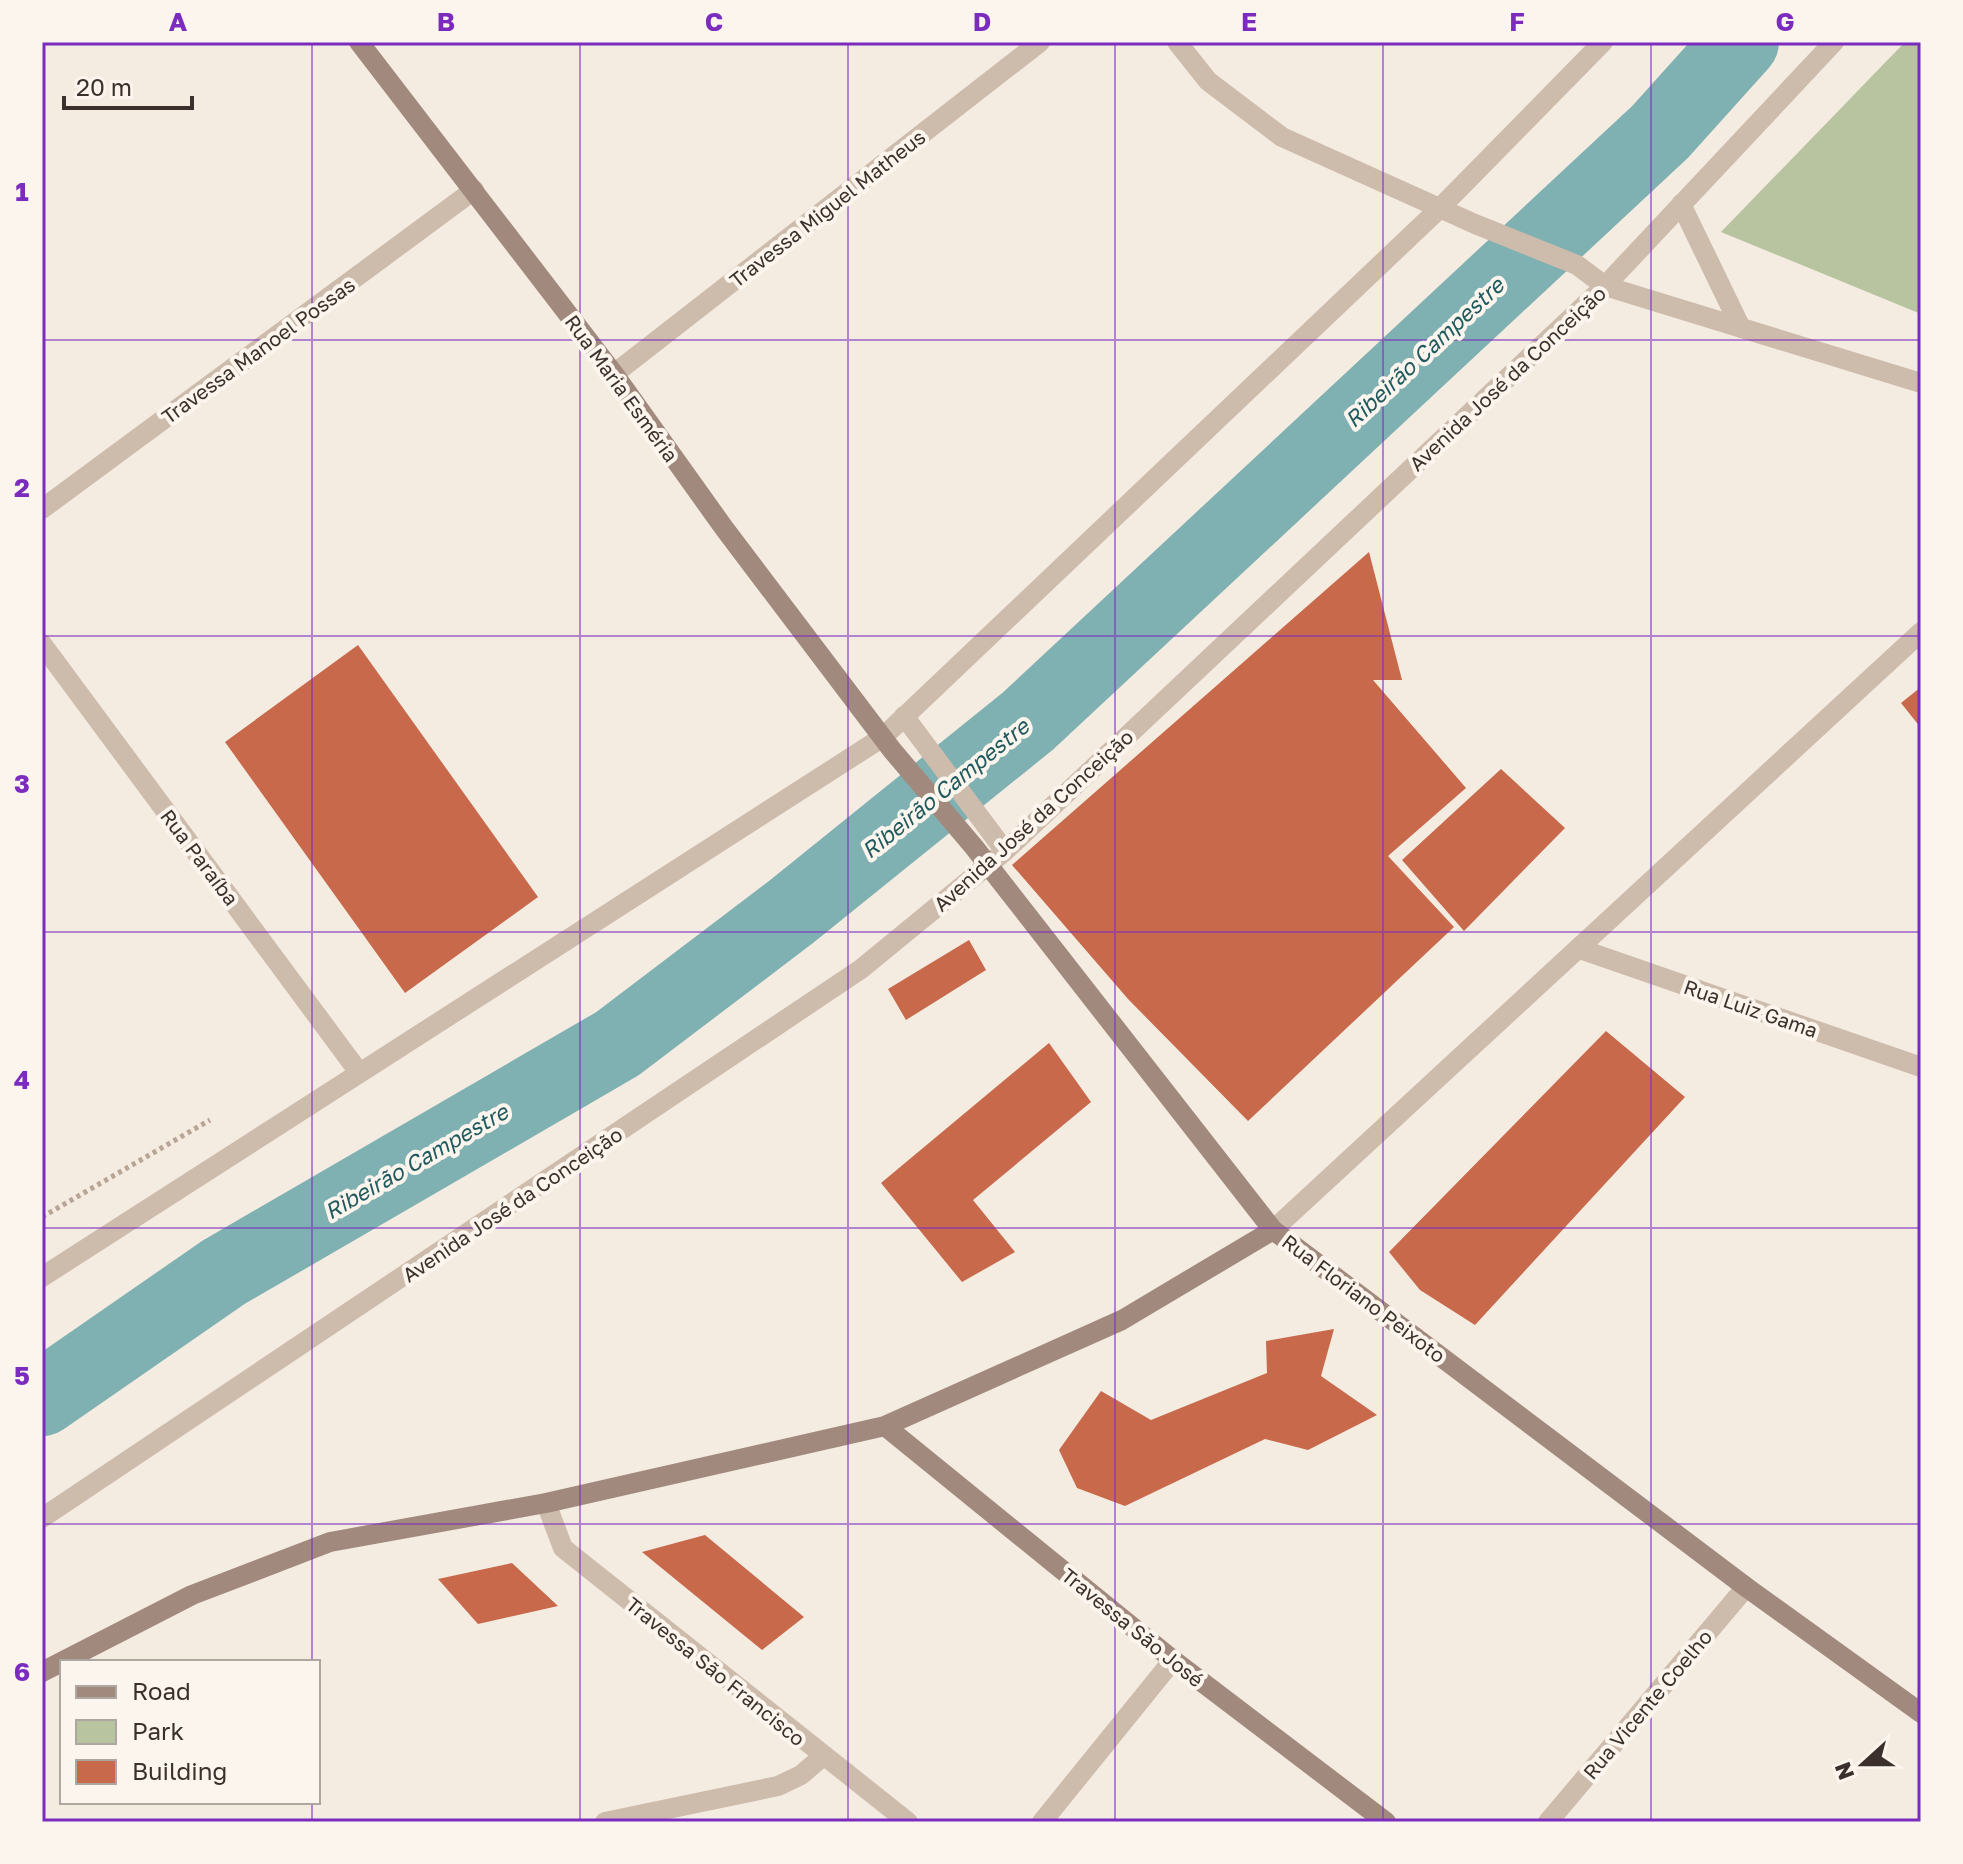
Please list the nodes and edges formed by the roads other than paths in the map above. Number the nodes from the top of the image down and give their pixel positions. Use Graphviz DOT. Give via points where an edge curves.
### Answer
graph roads {
  1 [pos="359,42"];
  2 [pos="1040,42"];
  3 [pos="1177,42"];
  4 [pos="1603,42"];
  5 [pos="1834,42"];
  6 [pos="474,190"];
  7 [pos="1681,204"];
  8 [pos="1440,208"];
  9 [pos="1605,286"];
  10 [pos="1741,328"];
  11 [pos="614,374"];
  12 [pos="1921,383"];
  13 [pos="42,509"];
  14 [pos="1921,632"];
  15 [pos="42,644"];
  16 [pos="904,716"];
  17 [pos="888,743"];
  18 [pos="1005,851"];
  19 [pos="988,867"];
  20 [pos="1580,949"];
  21 [pos="1921,1067"];
  22 [pos="358,1071"];
  23 [pos="1273,1230"];
  24 [pos="42,1277"];
  25 [pos="885,1426"];
  26 [pos="546,1503"];
  27 [pos="42,1518"];
  28 [pos="1746,1587"];
  29 [pos="65,1660"];
  30 [pos="1173,1660"];
  31 [pos="60,1663"];
  32 [pos="42,1672"];
  33 [pos="1921,1713"];
  34 [pos="822,1757"];
  35 [pos="605,1822"];
  36 [pos="908,1822"];
  37 [pos="1042,1822"];
  38 [pos="1386,1822"];
  39 [pos="1548,1822"];
  1 -- 6 [label="main road, Rua Maria Esméria"];
  2 -- 11 [label="street, Travessa Miguel Matheus"];
  3 -- 8 [label="street" via="1208,81 1282,137"];
  4 -- 8 [label="street"];
  5 -- 7 [label="street, Avenida José da Conceição"];
  6 -- 11 [label="main road, Rua Maria Esméria"];
  6 -- 13 [label="street, Travessa Manoel Possas"];
  7 -- 9 [label="street, Avenida José da Conceição"];
  7 -- 10 [label="street"];
  8 -- 9 [label="street" via="1577,265"];
  8 -- 16 [label="street"];
  9 -- 10 [label="street"];
  9 -- 18 [label="street, Avenida José da Conceição"];
  10 -- 12 [label="street"];
  11 -- 17 [label="main road, Rua Maria Esméria"];
  14 -- 20 [label="street"];
  15 -- 22 [label="street, Rua Paraíba"];
  16 -- 17 [label="street"];
  16 -- 18 [label="street"];
  17 -- 19 [label="main road, Rua Floriano Peixoto"];
  17 -- 22 [label="street"];
  18 -- 19 [label="street, Avenida José da Conceição"];
  19 -- 23 [label="main road, Rua Floriano Peixoto"];
  19 -- 27 [label="street, Avenida José da Conceição" via="861,969"];
  20 -- 21 [label="street, Rua Luiz Gama"];
  20 -- 23 [label="street"];
  22 -- 24 [label="street"];
  23 -- 25 [label="main road" via="1122,1320"];
  23 -- 28 [label="main road, Rua Floriano Peixoto"];
  25 -- 26 [label="main road"];
  25 -- 30 [label="main road, Travessa São José"];
  26 -- 29 [label="main road" via="330,1542 192,1595"];
  26 -- 34 [label="street, Travessa São Francisco" via="563,1548"];
  28 -- 33 [label="main road, Rua Floriano Peixoto"];
  28 -- 39 [label="street, Rua Vicente Coelho"];
  30 -- 37 [label="street"];
  30 -- 38 [label="main road, Travessa São José"];
  31 -- 32 [label="main road"];
  34 -- 35 [label="street" via="778,1786"];
  34 -- 36 [label="street, Travessa São Francisco"];
}
